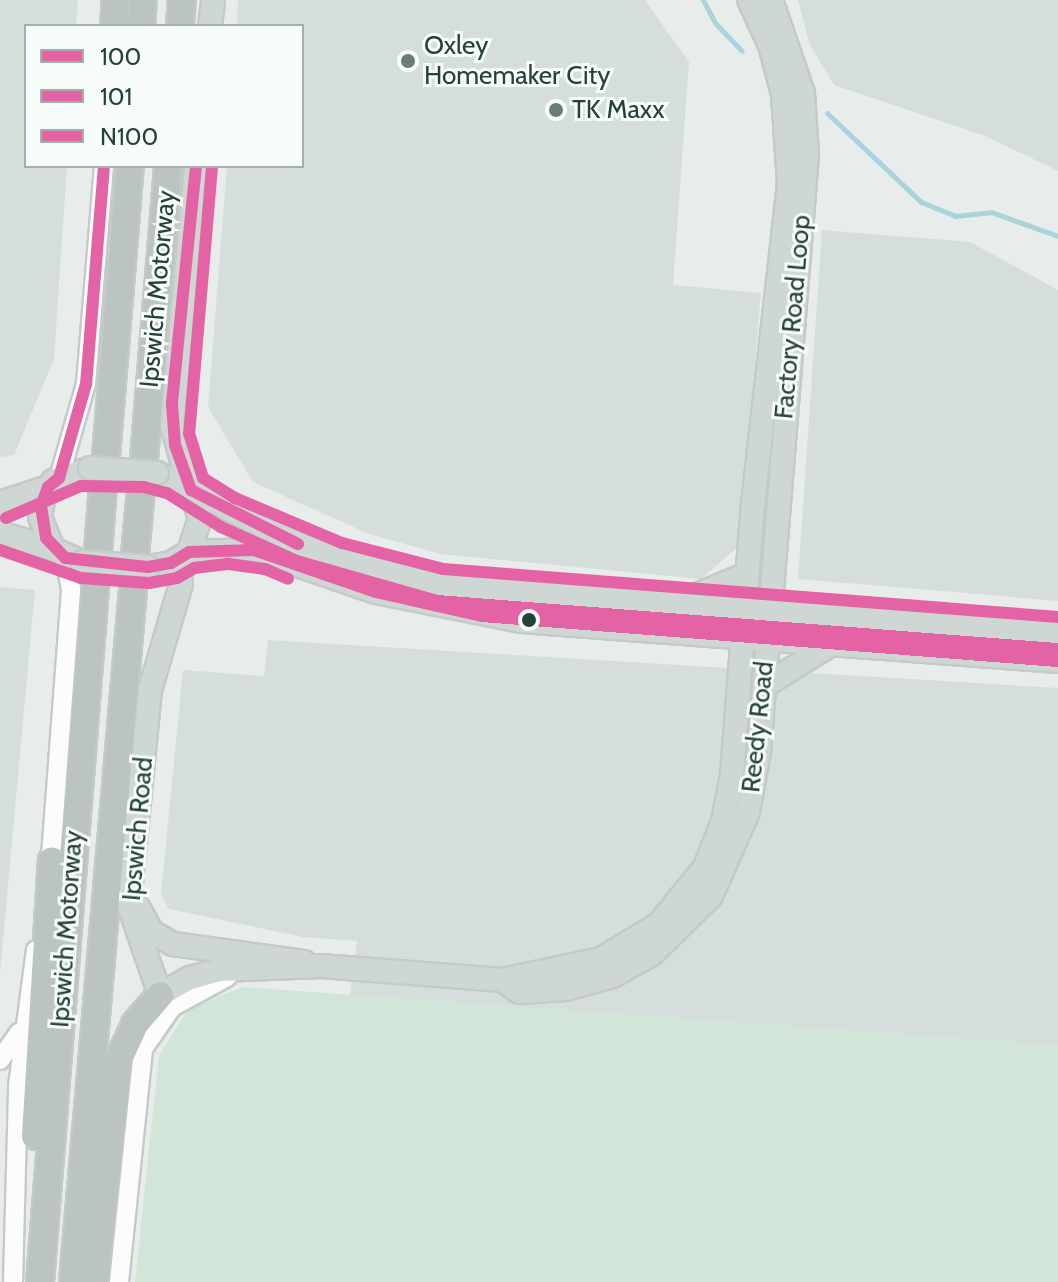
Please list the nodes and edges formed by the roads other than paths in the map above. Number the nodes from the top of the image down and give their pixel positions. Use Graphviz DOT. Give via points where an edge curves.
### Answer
graph roads {
  1 [pos="106,0"];
  2 [pos="116,0"];
  3 [pos="143,0"];
  4 [pos="182,0"];
  5 [pos="213,0"];
  6 [pos="749,0"];
  7 [pos="771,0"];
  8 [pos="107,24"];
  9 [pos="114,24"];
  10 [pos="141,24"];
  11 [pos="180,24"];
  12 [pos="210,24"];
  13 [pos="104,168"];
  14 [pos="130,168"];
  15 [pos="168,168"];
  16 [pos="196,168"];
  17 [pos="100,470"];
  18 [pos="147,474"];
  19 [pos="53,482"];
  20 [pos="190,489"];
  21 [pos="0,503"];
  22 [pos="0,533"];
  23 [pos="184,556"];
  24 [pos="79,559"];
  25 [pos="139,567"];
  26 [pos="747,574"];
  27 [pos="669,606"];
  28 [pos="745,612"];
  29 [pos="769,613"];
  30 [pos="1058,633"];
  31 [pos="743,639"];
  32 [pos="767,640"];
  33 [pos="833,643"];
  34 [pos="1058,661"];
  35 [pos="764,686"];
  36 [pos="52,861"];
  37 [pos="134,873"];
  38 [pos="321,966"];
  39 [pos="502,980"];
  40 [pos="162,1005"];
  41 [pos="24,1015"];
  42 [pos="0,1060"];
  43 [pos="48,1184"];
  44 [pos="13,1282"];
  45 [pos="40,1282"];
  46 [pos="73,1282"];
  47 [pos="95,1282"];
  48 [pos="119,1282"];
  1 -- 8 [label="street"];
  2 -- 9 [label="highway"];
  3 -- 10 [label="highway"];
  4 -- 11 [label="highway"];
  5 -- 12 [label="main road"];
  6 -- 26 [label="main road, Factory Road Loop" via="777,67 789,151 786,226"];
  7 -- 29 [label="main road, Factory Road Loop" via="803,93 807,155"];
  13 -- 19 [label="street" via="86,384"];
  14 -- 17 [label="highway, Ipswich Motorway"];
  15 -- 18 [label="highway, Ipswich Motorway"];
  16 -- 20 [label="main road" via="172,426"];
  17 -- 18 [label="main road, bridge"];
  17 -- 19 [label="main road"];
  17 -- 24 [label="highway, Ipswich Motorway"];
  18 -- 20 [label="main road"];
  18 -- 25 [label="highway, Ipswich Motorway"];
  19 -- 21 [label="main road"];
  19 -- 24 [label="main road" via="40,517"];
  20 -- 23 [label="main road, Ipswich Road" via="200,519"];
  20 -- 27 [label="main road" via="303,546 409,579 498,593"];
  22 -- 24 [label="main road"];
  23 -- 25 [label="main road"];
  23 -- 31 [label="main road" via="254,550 376,592 482,616"];
  23 -- 37 [label="main road, Ipswich Road" via="150,690"];
  24 -- 25 [label="main road, bridge"];
  24 -- 36 [label="street" via="71,589"];
  24 -- 43 [label="highway, Ipswich Motorway"];
  25 -- 46 [label="highway, Ipswich Motorway"];
  26 -- 27 [label="main road"];
  26 -- 28 [label="main road, Factory Road Loop"];
  27 -- 28 [label="main road"];
  28 -- 29 [label="main road"];
  28 -- 31 [label="main road, Factory Road Loop"];
  29 -- 30 [label="main road"];
  29 -- 32 [label="main road, Factory Road Loop"];
  31 -- 32 [label="main road"];
  31 -- 39 [label="main road, Reedy Road" via="727,804 716,844 694,885 659,924 622,950 555,972"];
  32 -- 33 [label="main road"];
  32 -- 35 [label="main road, Reedy Road"];
  33 -- 34 [label="main road"];
  33 -- 35 [label="main road"];
  35 -- 39 [label="main road, Reedy Road" via="748,812 726,869 699,914 652,954 613,976 543,992 519,992"];
  36 -- 41 [label="street"];
  36 -- 43 [label="highway" via="36,1065 35,1164"];
  37 -- 38 [label="main road" via="144,921 167,942 267,953"];
  37 -- 40 [label="main road, Ipswich Road" via="131,918"];
  38 -- 39 [label="main road, Reedy Road"];
  38 -- 40 [label="main road, Reedy Road" via="202,973"];
  40 -- 47 [label="highway" via="135,1024 119,1059"];
  40 -- 48 [label="street" via="137,1071"];
  41 -- 42 [label="street" via="17,1038"];
  41 -- 44 [label="street"];
  43 -- 45 [label="highway, Ipswich Motorway"];
}
